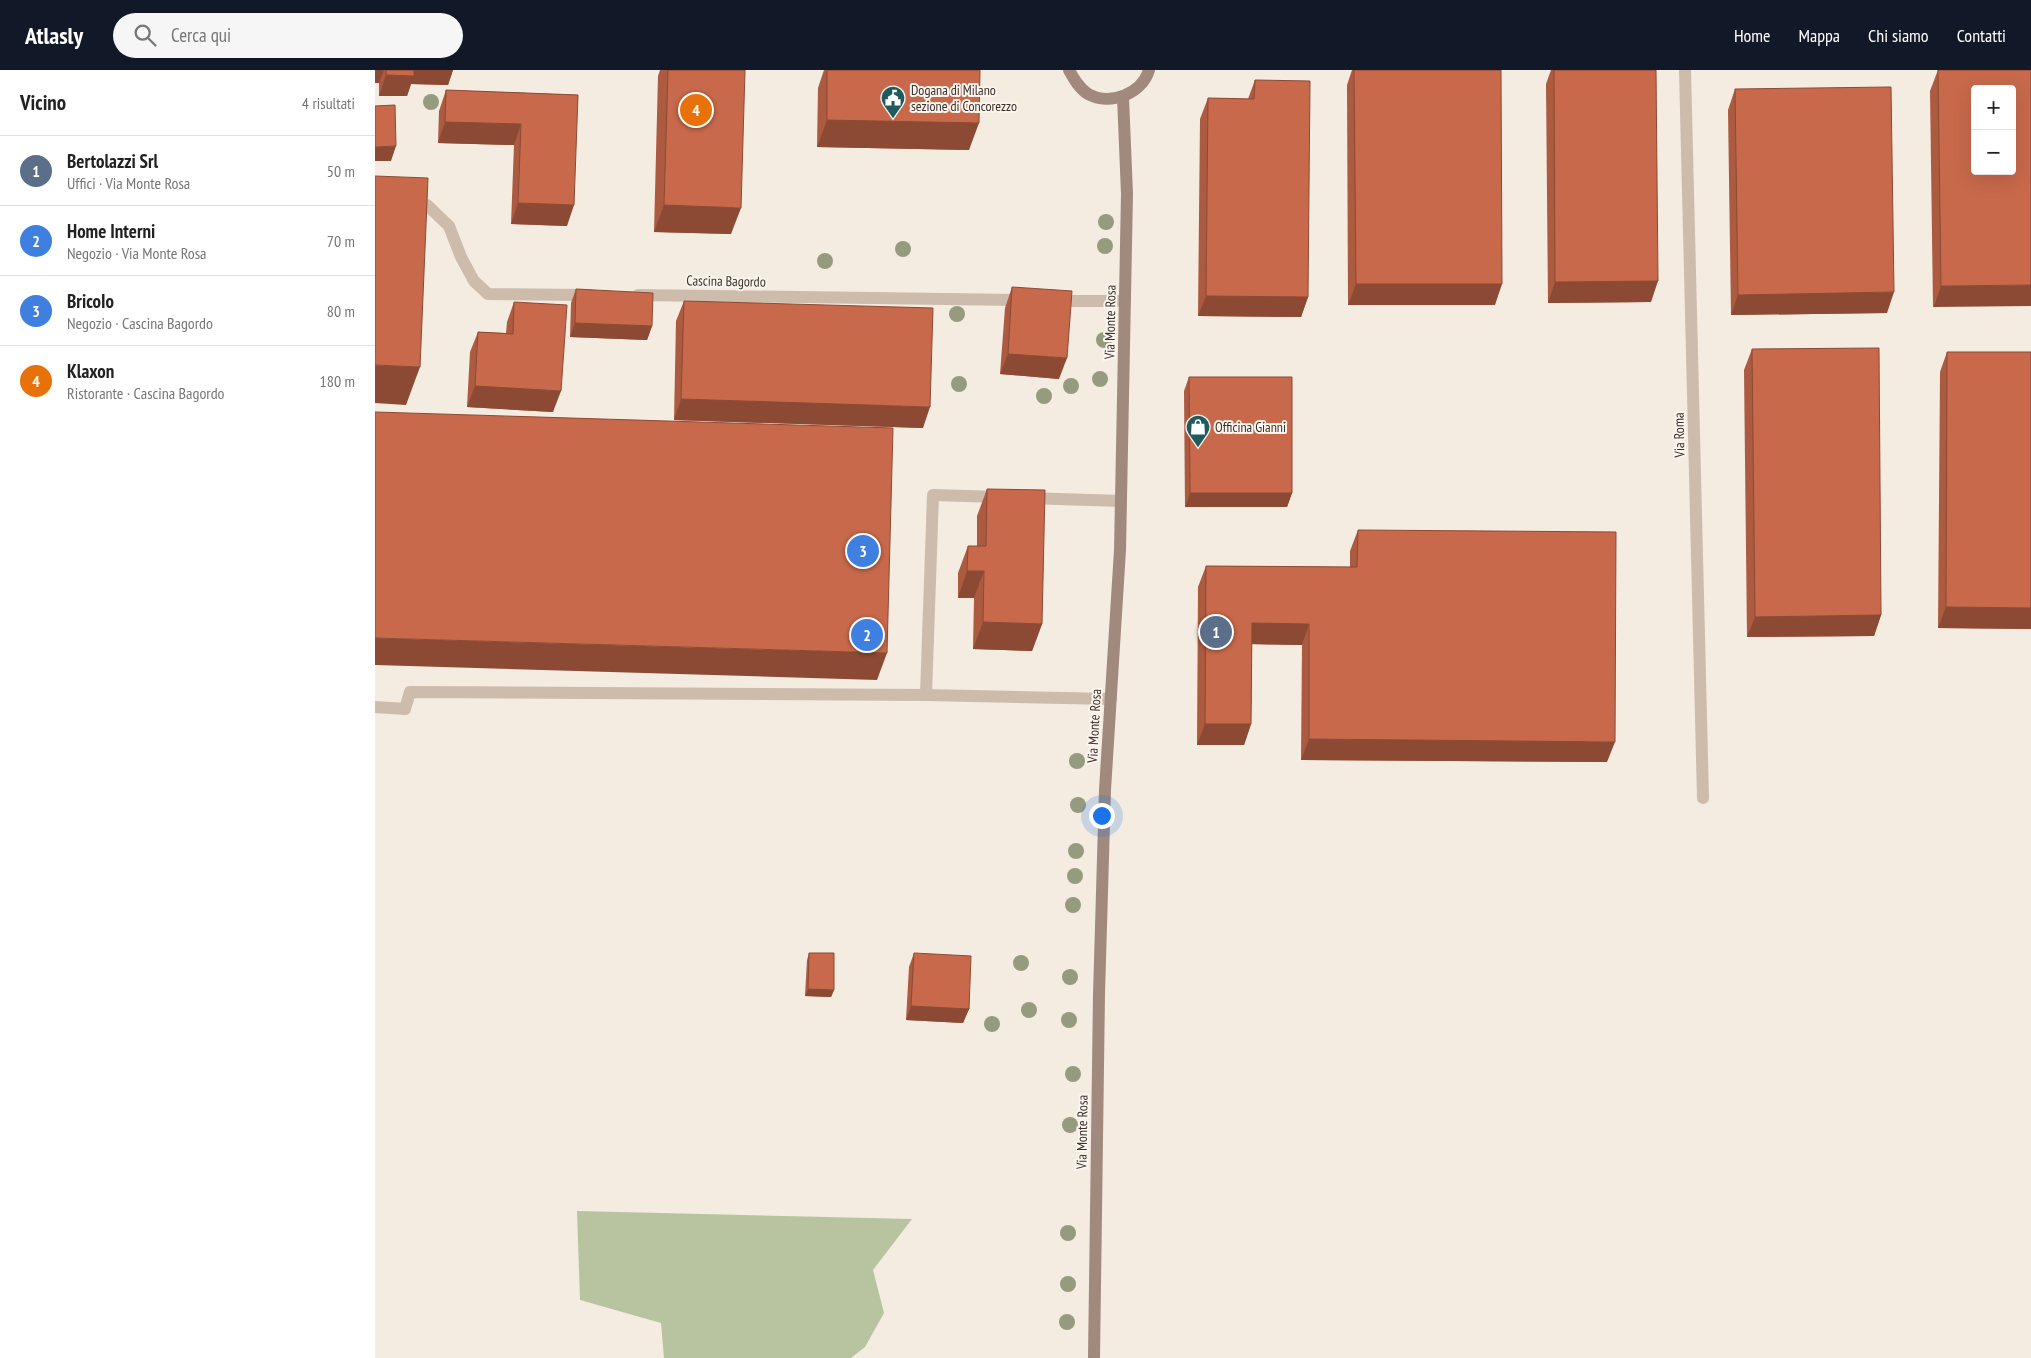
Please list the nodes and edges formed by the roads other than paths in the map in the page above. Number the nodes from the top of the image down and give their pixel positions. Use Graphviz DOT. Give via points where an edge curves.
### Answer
graph roads {
  1 [pos="1069,70"];
  2 [pos="1149,70"];
  3 [pos="1685,70"];
  4 [pos="1123,97"];
  5 [pos="401,205"];
  6 [pos="598,295"];
  7 [pos="628,295"];
  8 [pos="1125,301"];
  9 [pos="1121,501"];
  10 [pos="926,695"];
  11 [pos="1111,699"];
  12 [pos="375,707"];
  13 [pos="1703,798"];
  14 [pos="1094,1358"];
  1 -- 4 [label="street" via="1076,83 1089,94 1106,99"];
  2 -- 4 [label="street" via="1137,89"];
  3 -- 13 [label="street, Via Roma"];
  4 -- 8 [label="street, Via Monte Rosa" via="1127,194"];
  5 -- 6 [label="street" via="427,205 449,226 474,281 488,294"];
  7 -- 8 [label="street, Cascina Bagordo"];
  8 -- 9 [label="street, Via Monte Rosa"];
  9 -- 10 [label="street" via="933,495"];
  9 -- 11 [label="street, Via Monte Rosa"];
  10 -- 11 [label="street"];
  10 -- 12 [label="street" via="410,692 405,709"];
  11 -- 14 [label="street, Via Monte Rosa" via="1099,994"];
}
